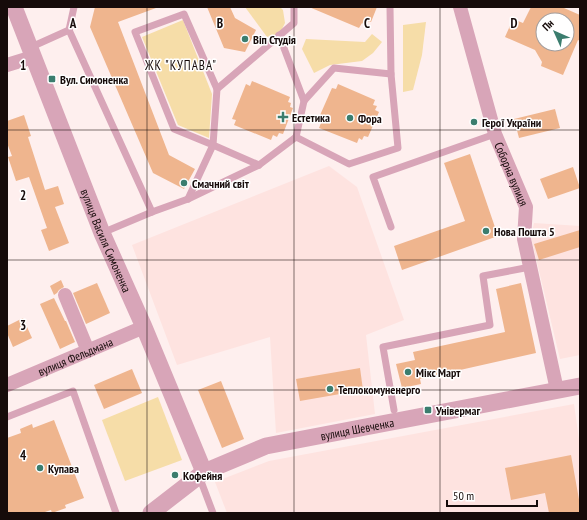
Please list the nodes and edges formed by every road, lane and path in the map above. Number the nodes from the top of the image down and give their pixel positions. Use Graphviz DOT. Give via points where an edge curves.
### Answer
graph roads {
  1 [pos="14,7"];
  2 [pos="74,7"];
  3 [pos="294,7"];
  4 [pos="390,7"];
  5 [pos="460,7"];
  6 [pos="69,30"];
  7 [pos="280,35"];
  8 [pos="31,52"];
  9 [pos="7,66"];
  10 [pos="391,74"];
  11 [pos="217,89"];
  12 [pos="304,101"];
  13 [pos="495,134"];
  14 [pos="296,137"];
  15 [pos="213,145"];
  16 [pos="260,165"];
  17 [pos="188,199"];
  18 [pos="152,212"];
  19 [pos="391,227"];
  20 [pos="102,233"];
  21 [pos="530,267"];
  22 [pos="65,295"];
  23 [pos="144,327"];
  24 [pos="88,351"];
  25 [pos="7,385"];
  26 [pos="580,386"];
  27 [pos="557,390"];
  28 [pos="394,410"];
  29 [pos="7,417"];
  30 [pos="201,473"];
  31 [pos="116,513"];
  32 [pos="151,513"];
  33 [pos="213,513"];
  1 -- 8 [label="street, вулиця Василя Симоненка"];
  2 -- 6 [label="lane"];
  3 -- 7 [label="lane" via="294,23"];
  4 -- 10 [label="lane"];
  5 -- 13 [label="street, Соборна вулиця"];
  6 -- 8 [label="lane"];
  6 -- 18 [label="lane"];
  7 -- 11 [label="lane"];
  7 -- 12 [label="lane"];
  8 -- 9 [label="street"];
  8 -- 20 [label="street, вулиця Василя Симоненка"];
  10 -- 12 [label="lane" via="334,68"];
  10 -- 14 [label="lane" via="398,148 348,164"];
  11 -- 15 [label="lane"];
  11 -- 15 [label="lane" via="184,14 135,32 174,129"];
  12 -- 14 [label="lane"];
  13 -- 19 [label="lane" via="373,177"];
  13 -- 21 [label="street, Соборна вулиця" via="526,207 524,239"];
  14 -- 16 [label="lane"];
  15 -- 16 [label="lane"];
  15 -- 17 [label="lane"];
  16 -- 17 [label="lane"];
  17 -- 18 [label="lane"];
  18 -- 20 [label="lane"];
  20 -- 23 [label="street, вулиця Василя Симоненка"];
  21 -- 27 [label="street, Соборна вулиця"];
  21 -- 28 [label="lane" via="483,276 490,325 383,347"];
  22 -- 24 [label="street"];
  23 -- 24 [label="street, вулиця Фельдмана"];
  23 -- 30 [label="street, вулиця Василя Симоненка"];
  24 -- 25 [label="street, вулиця Фельдмана"];
  26 -- 27 [label="street, вулиця Шевченка"];
  27 -- 30 [label="street, вулиця Шевченка" via="266,446"];
  29 -- 31 [label="lane" via="73,391"];
  30 -- 32 [label="street, вулиця Шевченка"];
  30 -- 33 [label="lane"];
}
